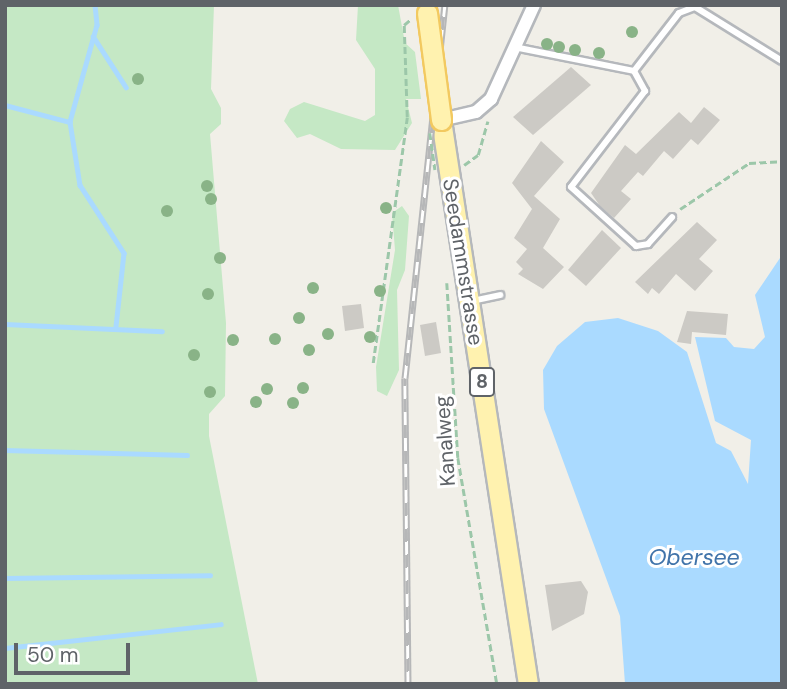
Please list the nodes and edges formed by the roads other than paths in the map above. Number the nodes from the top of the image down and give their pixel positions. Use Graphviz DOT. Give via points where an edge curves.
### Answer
graph roads {
  1 [pos="534,5"];
  2 [pos="422,12"];
  3 [pos="514,47"];
  4 [pos="782,61"];
  5 [pos="634,71"];
  6 [pos="435,123"];
  7 [pos="672,217"];
  8 [pos="500,295"];
  9 [pos="470,301"];
  10 [pos="528,684"];
  1 -- 3 [label="street"];
  2 -- 6 [label="main road, Seedammstrasse / 8, bridge"];
  3 -- 5 [label="lane"];
  3 -- 6 [label="street" via="491,99 476,112"];
  4 -- 5 [label="lane" via="695,7 680,13"];
  5 -- 7 [label="lane" via="645,91 571,187 636,246 648,244"];
  6 -- 9 [label="main road, Seedammstrasse / 8"];
  8 -- 9 [label="lane"];
  9 -- 10 [label="main road, Seedammstrasse / 8"];
}
